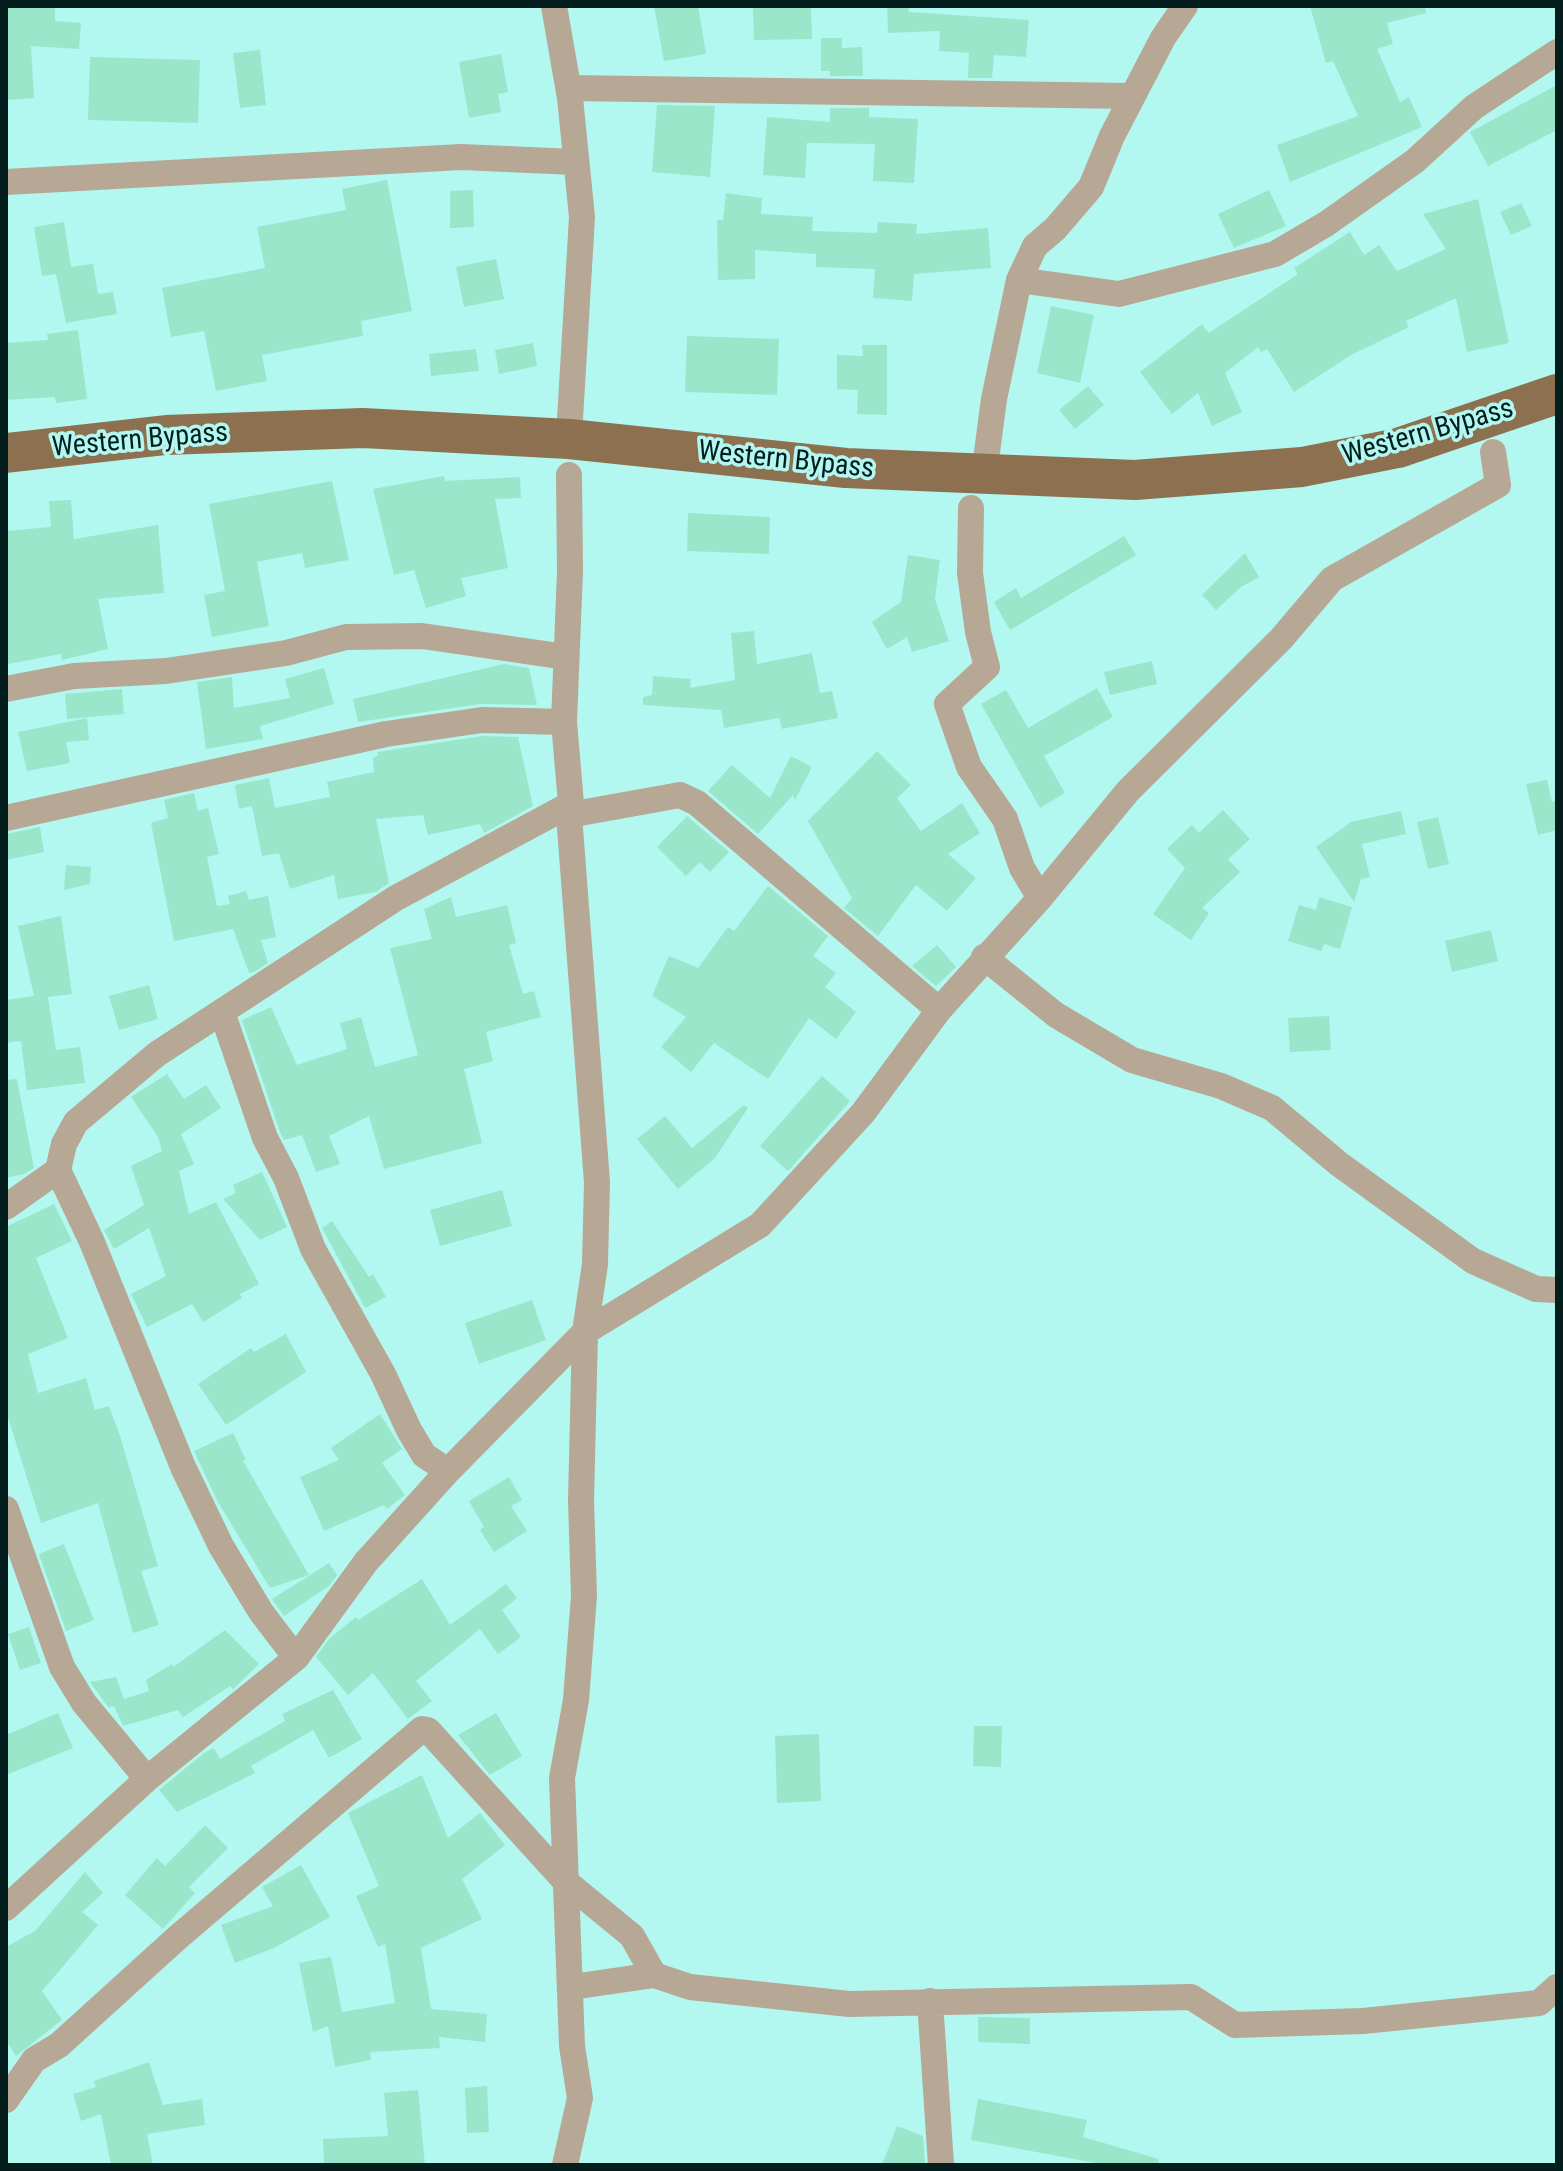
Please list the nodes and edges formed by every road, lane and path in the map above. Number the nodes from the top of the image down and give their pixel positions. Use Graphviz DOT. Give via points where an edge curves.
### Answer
graph roads {
  1 [pos="554,6"];
  2 [pos="1185,6"];
  3 [pos="1557,52"];
  4 [pos="569,88"];
  5 [pos="1132,96"];
  6 [pos="575,162"];
  7 [pos="6,182"];
  8 [pos="1019,280"];
  9 [pos="1557,394"];
  10 [pos="570,419"];
  11 [pos="987,452"];
  12 [pos="1493,452"];
  13 [pos="6,453"];
  14 [pos="569,475"];
  15 [pos="971,508"];
  16 [pos="566,657"];
  17 [pos="6,689"];
  18 [pos="564,722"];
  19 [pos="570,809"];
  20 [pos="6,818"];
  21 [pos="1040,898"];
  22 [pos="984,957"];
  23 [pos="939,1010"];
  24 [pos="222,1012"];
  25 [pos="58,1170"];
  26 [pos="6,1207"];
  27 [pos="1557,1290"];
  28 [pos="585,1332"];
  29 [pos="448,1471"];
  30 [pos="6,1509"];
  31 [pos="296,1658"];
  32 [pos="147,1779"];
  33 [pos="565,1881"];
  34 [pos="6,1908"];
  35 [pos="654,1975"];
  36 [pos="572,1987"];
  37 [pos="1551,1998"];
  38 [pos="930,2001"];
  39 [pos="6,2100"];
  40 [pos="565,2165"];
  41 [pos="941,2165"];
  1 -- 4 [label="street"];
  2 -- 5 [label="street"];
  3 -- 8 [label="street" via="1474,107 1415,161 1275,254 1119,294"];
  4 -- 5 [label="street"];
  4 -- 6 [label="street"];
  5 -- 8 [label="street" via="1091,187 1035,246"];
  6 -- 7 [label="street" via="461,157"];
  6 -- 10 [label="street" via="582,217"];
  8 -- 11 [label="street"];
  9 -- 13 [label="main road, Western Bypass" via="1398,448 1302,467 1135,480 846,468 569,439 363,428 166,435"];
  12 -- 21 [label="street" via="1498,485 1332,579 1281,639 1128,791"];
  14 -- 16 [label="street"];
  15 -- 21 [label="street" via="970,573 987,667 947,704 969,767 1005,819 1022,868"];
  16 -- 17 [label="street" via="422,636 346,637 286,653 166,671 74,676"];
  16 -- 18 [label="street"];
  18 -- 19 [label="street"];
  18 -- 20 [label="street" via="482,720 386,734"];
  19 -- 23 [label="street" via="680,795 697,803"];
  19 -- 24 [label="street" via="396,898"];
  19 -- 28 [label="street" via="595,1129 595,1264"];
  21 -- 22 [label="street"];
  22 -- 23 [label="street"];
  22 -- 27 [label="street" via="1056,1015 1132,1060 1221,1086 1272,1108 1473,1261 1536,1289"];
  23 -- 28 [label="street" via="863,1113 760,1225"];
  24 -- 25 [label="street" via="157,1054 76,1122"];
  24 -- 29 [label="street" via="265,1138 313,1249 424,1455"];
  25 -- 26 [label="street"];
  25 -- 31 [label="street" via="221,1546"];
  28 -- 29 [label="street"];
  28 -- 33 [label="street" via="584,1596 576,1700 562,1778"];
  29 -- 31 [label="street" via="366,1562"];
  30 -- 32 [label="street" via="62,1667 84,1703"];
  31 -- 32 [label="street"];
  32 -- 34 [label="street"];
  33 -- 35 [label="street" via="632,1936"];
  33 -- 36 [label="street"];
  33 -- 39 [label="street" via="422,1729 59,2045 34,2060"];
  35 -- 36 [label="street"];
  35 -- 38 [label="street" via="690,1987 849,2004"];
  36 -- 40 [label="street" via="572,2046 580,2098"];
  37 -- 38 [label="street" via="1363,2021 1235,2025 1191,1997"];
  38 -- 41 [label="street"];
}
